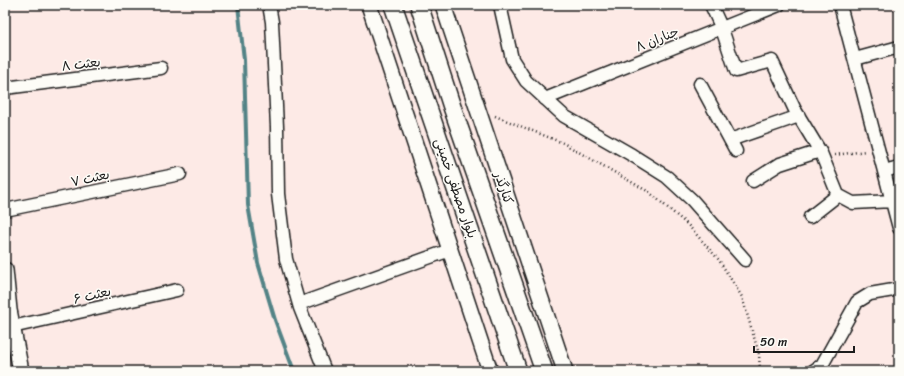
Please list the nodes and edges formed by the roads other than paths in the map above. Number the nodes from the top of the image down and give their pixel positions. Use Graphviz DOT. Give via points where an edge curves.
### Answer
graph roads {
  1 [pos="269,5"];
  2 [pos="369,5"];
  3 [pos="393,5"];
  4 [pos="418,5"];
  5 [pos="443,5"];
  6 [pos="500,5"];
  7 [pos="711,5"];
  8 [pos="779,5"];
  9 [pos="840,5"];
  10 [pos="722,29"];
  11 [pos="899,47"];
  12 [pos="855,59"];
  13 [pos="161,68"];
  14 [pos="700,84"];
  15 [pos="5,88"];
  16 [pos="545,98"];
  17 [pos="799,116"];
  18 [pos="730,140"];
  19 [pos="736,151"];
  20 [pos="821,153"];
  21 [pos="899,167"];
  22 [pos="884,171"];
  23 [pos="180,174"];
  24 [pos="753,181"];
  25 [pos="838,195"];
  26 [pos="892,201"];
  27 [pos="5,210"];
  28 [pos="810,217"];
  29 [pos="899,228"];
  30 [pos="450,250"];
  31 [pos="745,260"];
  32 [pos="5,270"];
  33 [pos="899,289"];
  34 [pos="177,290"];
  35 [pos="299,304"];
  36 [pos="12,327"];
  37 [pos="21,371"];
  38 [pos="325,371"];
  39 [pos="490,371"];
  40 [pos="518,371"];
  41 [pos="544,371"];
  42 [pos="565,371"];
  43 [pos="813,371"];
  1 -- 35 [label="street" via="272,22 278,194 286,259"];
  2 -- 30 [label="street"];
  3 -- 40 [label="main road, بلوار مصطفی خمینی"];
  4 -- 41 [label="main road, بلوار مصطفی خمینی"];
  5 -- 42 [label="street, کنارگذر"];
  6 -- 16 [label="street" via="512,59 526,82"];
  7 -- 10 [label="street"];
  8 -- 10 [label="street, چناران ۸"];
  9 -- 12 [label="street"];
  10 -- 16 [label="street, چناران ۸"];
  10 -- 17 [label="street" via="736,71 772,61"];
  11 -- 12 [label="street"];
  12 -- 22 [label="street"];
  13 -- 15 [label="street, بعثت ۸"];
  14 -- 18 [label="street"];
  16 -- 31 [label="street" via="564,116 667,177 692,200"];
  17 -- 18 [label="street"];
  17 -- 20 [label="street"];
  18 -- 19 [label="street"];
  20 -- 24 [label="street" via="780,164"];
  20 -- 25 [label="street"];
  21 -- 22 [label="street"];
  22 -- 26 [label="street"];
  23 -- 27 [label="street, بعثت ۷"];
  25 -- 26 [label="street" via="853,203"];
  25 -- 28 [label="street"];
  26 -- 29 [label="street"];
  30 -- 35 [label="street"];
  30 -- 39 [label="street"];
  32 -- 36 [label="street"];
  33 -- 43 [label="street" via="870,294 857,302 822,365"];
  34 -- 36 [label="street, بعثت ۶"];
  35 -- 38 [label="street"];
  36 -- 37 [label="street"];
}
